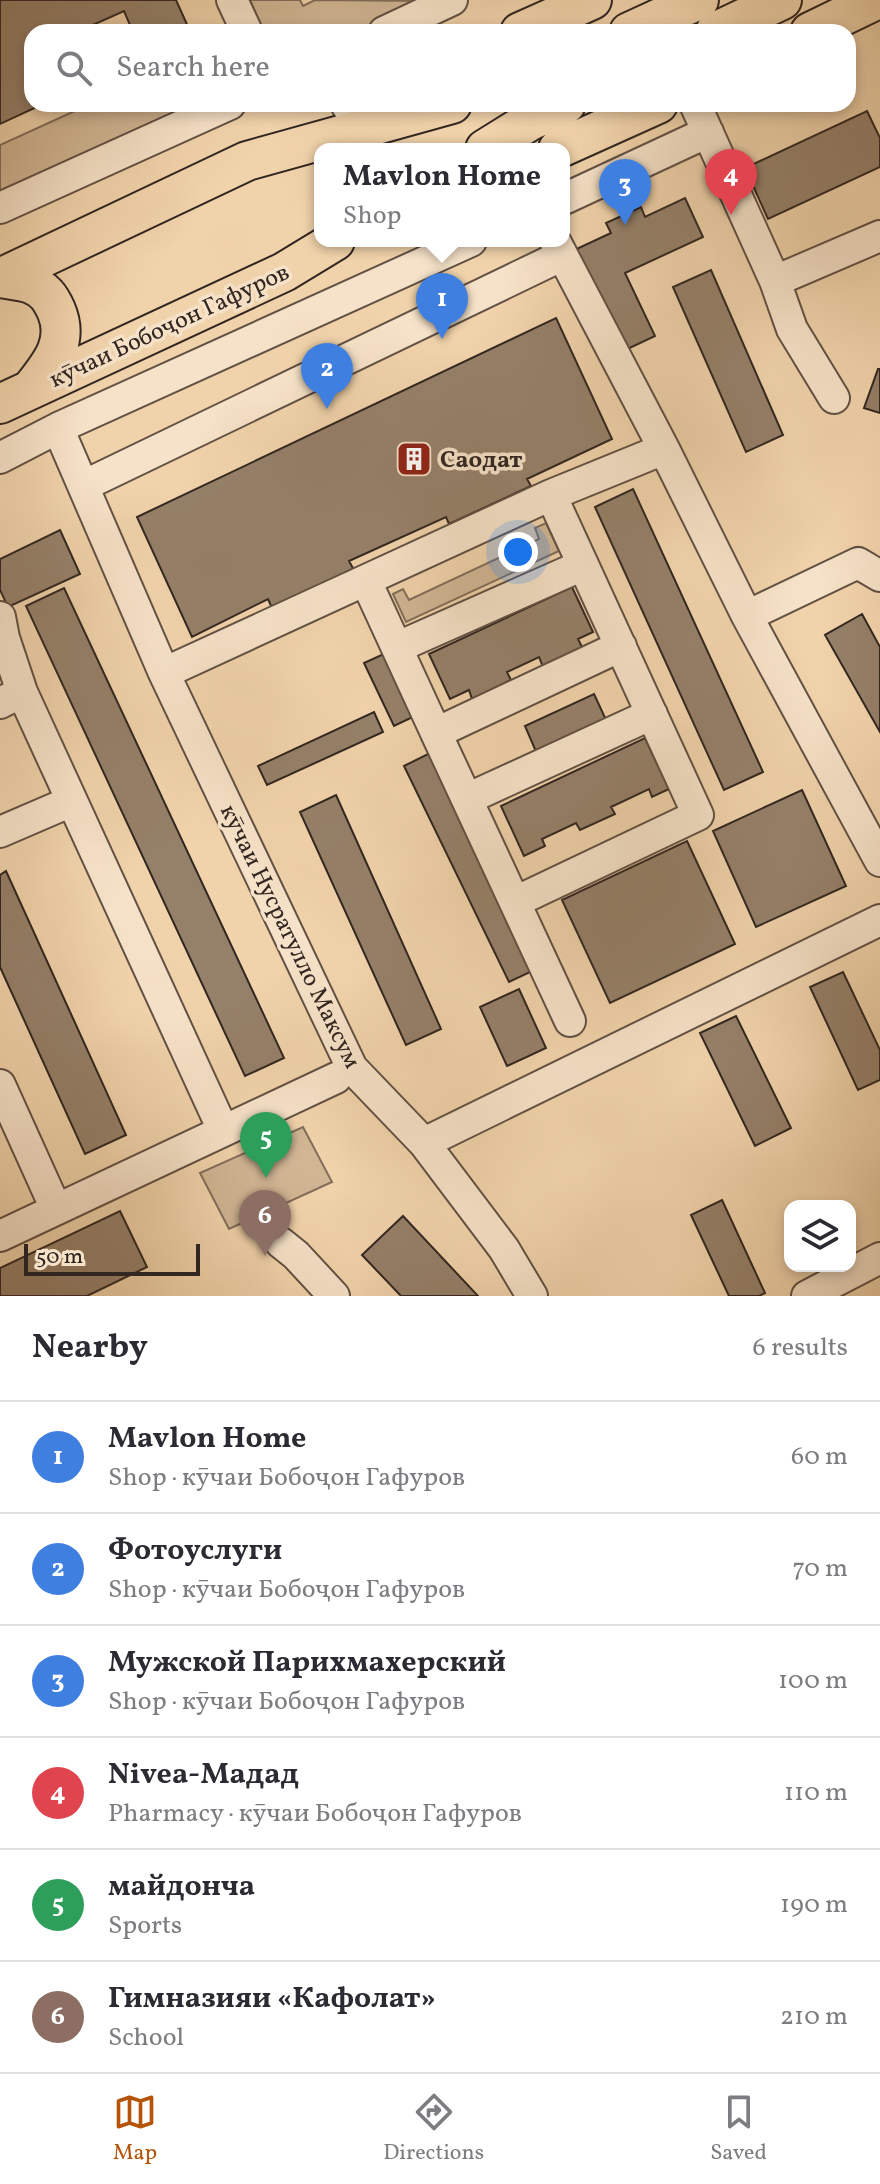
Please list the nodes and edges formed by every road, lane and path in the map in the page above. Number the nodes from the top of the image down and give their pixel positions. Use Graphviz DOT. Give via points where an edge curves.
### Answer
graph roads {
  1 [pos="232,0"];
  2 [pos="592,0"];
  3 [pos="699,0"];
  4 [pos="782,0"];
  5 [pos="876,0"];
  6 [pos="445,1"];
  7 [pos="243,24"];
  8 [pos="400,24"];
  9 [pos="538,24"];
  10 [pos="646,24"];
  11 [pos="732,24"];
  12 [pos="826,24"];
  13 [pos="212,112"];
  14 [pos="340,112"];
  15 [pos="423,112"];
  16 [pos="549,112"];
  17 [pos="640,112"];
  18 [pos="699,112"];
  19 [pos="708,132"];
  20 [pos="495,143"];
  21 [pos="570,144"];
  22 [pos="247,161"];
  23 [pos="570,196"];
  24 [pos="0,208"];
  25 [pos="880,236"];
  26 [pos="325,247"];
  27 [pos="340,247"];
  28 [pos="458,247"];
  29 [pos="558,248"];
  30 [pos="284,272"];
  31 [pos="0,278"];
  32 [pos="775,281"];
  33 [pos="15,398"];
  34 [pos="834,398"];
  35 [pos="58,428"];
  36 [pos="664,449"];
  37 [pos="0,458"];
  38 [pos="83,486"];
  39 [pos="551,495"];
  40 [pos="583,565"];
  41 [pos="880,576"];
  42 [pos="366,581"];
  43 [pos="747,616"];
  44 [pos="0,617"];
  45 [pos="621,646"];
  46 [pos="398,647"];
  47 [pos="164,673"];
  48 [pos="11,698"];
  49 [pos="652,714"];
  50 [pos="436,733"];
  51 [pos="467,799"];
  52 [pos="72,801"];
  53 [pos="0,832"];
  54 [pos="880,861"];
  55 [pos="515,902"];
  56 [pos="880,920"];
  57 [pos="570,1021"];
  58 [pos="336,1078"];
  59 [pos="0,1085"];
  60 [pos="223,1130"];
  61 [pos="424,1143"];
  62 [pos="56,1209"];
  63 [pos="1,1231"];
  64 [pos="281,1243"];
  65 [pos="880,1258"];
  66 [pos="334,1296"];
  67 [pos="532,1296"];
  68 [pos="807,1296"];
  1 -- 7 [label="street"];
  2 -- 9 [label="main road"];
  3 -- 10 [label="main road"];
  4 -- 11 [label="main road"];
  5 -- 12 [label="main road"];
  6 -- 8 [label="street"];
  13 -- 24 [label="street"];
  14 -- 22 [label="main road"];
  15 -- 22 [label="main road"];
  16 -- 20 [label="main road"];
  17 -- 21 [label="main road"];
  18 -- 19 [label="street"];
  19 -- 23 [label="street"];
  19 -- 32 [label="street"];
  22 -- 31 [label="main road"];
  25 -- 32 [label="street"];
  26 -- 30 [label="main road, кӯчаи Бобоҷон Гафуров"];
  27 -- 30 [label="main road"];
  28 -- 35 [label="street"];
  29 -- 36 [label="street"];
  29 -- 38 [label="street"];
  30 -- 33 [label="main road, кӯчаи Бобоҷон Гафуров"];
  31 -- 33 [label="main road" via="30,284 49,295 60,319 62,342 53,362"];
  32 -- 34 [label="street" via="792,329"];
  35 -- 37 [label="street"];
  35 -- 38 [label="street, кӯчаи Нусратулло Максум"];
  36 -- 39 [label="street"];
  36 -- 43 [label="street"];
  38 -- 47 [label="street, кӯчаи Нусратулло Максум"];
  39 -- 40 [label="street"];
  39 -- 42 [label="street"];
  40 -- 45 [label="street"];
  40 -- 46 [label="street"];
  41 -- 43 [label="street" via="858,563"];
  42 -- 46 [label="street"];
  42 -- 47 [label="street"];
  43 -- 54 [label="street"];
  44 -- 48 [label="street"];
  45 -- 49 [label="street"];
  45 -- 50 [label="street"];
  46 -- 50 [label="street"];
  47 -- 61 [label="street, кӯчаи Нусратулло Максум" via="352,1068"];
  48 -- 52 [label="street"];
  49 -- 51 [label="street"];
  49 -- 55 [label="street" via="698,815"];
  50 -- 51 [label="street"];
  51 -- 55 [label="street"];
  52 -- 53 [label="street"];
  52 -- 60 [label="street"];
  55 -- 57 [label="street"];
  56 -- 61 [label="street"];
  58 -- 60 [label="street, кӯчаи Нусратулло Максум"];
  59 -- 62 [label="street"];
  60 -- 62 [label="street, кӯчаи Нусратулло Максум"];
  61 -- 67 [label="street, кӯчаи Нусратулло Максум" via="504,1249"];
  62 -- 63 [label="street, кӯчаи Нусратулло Максум"];
  64 -- 66 [label="street"];
  65 -- 68 [label="street"];
}
